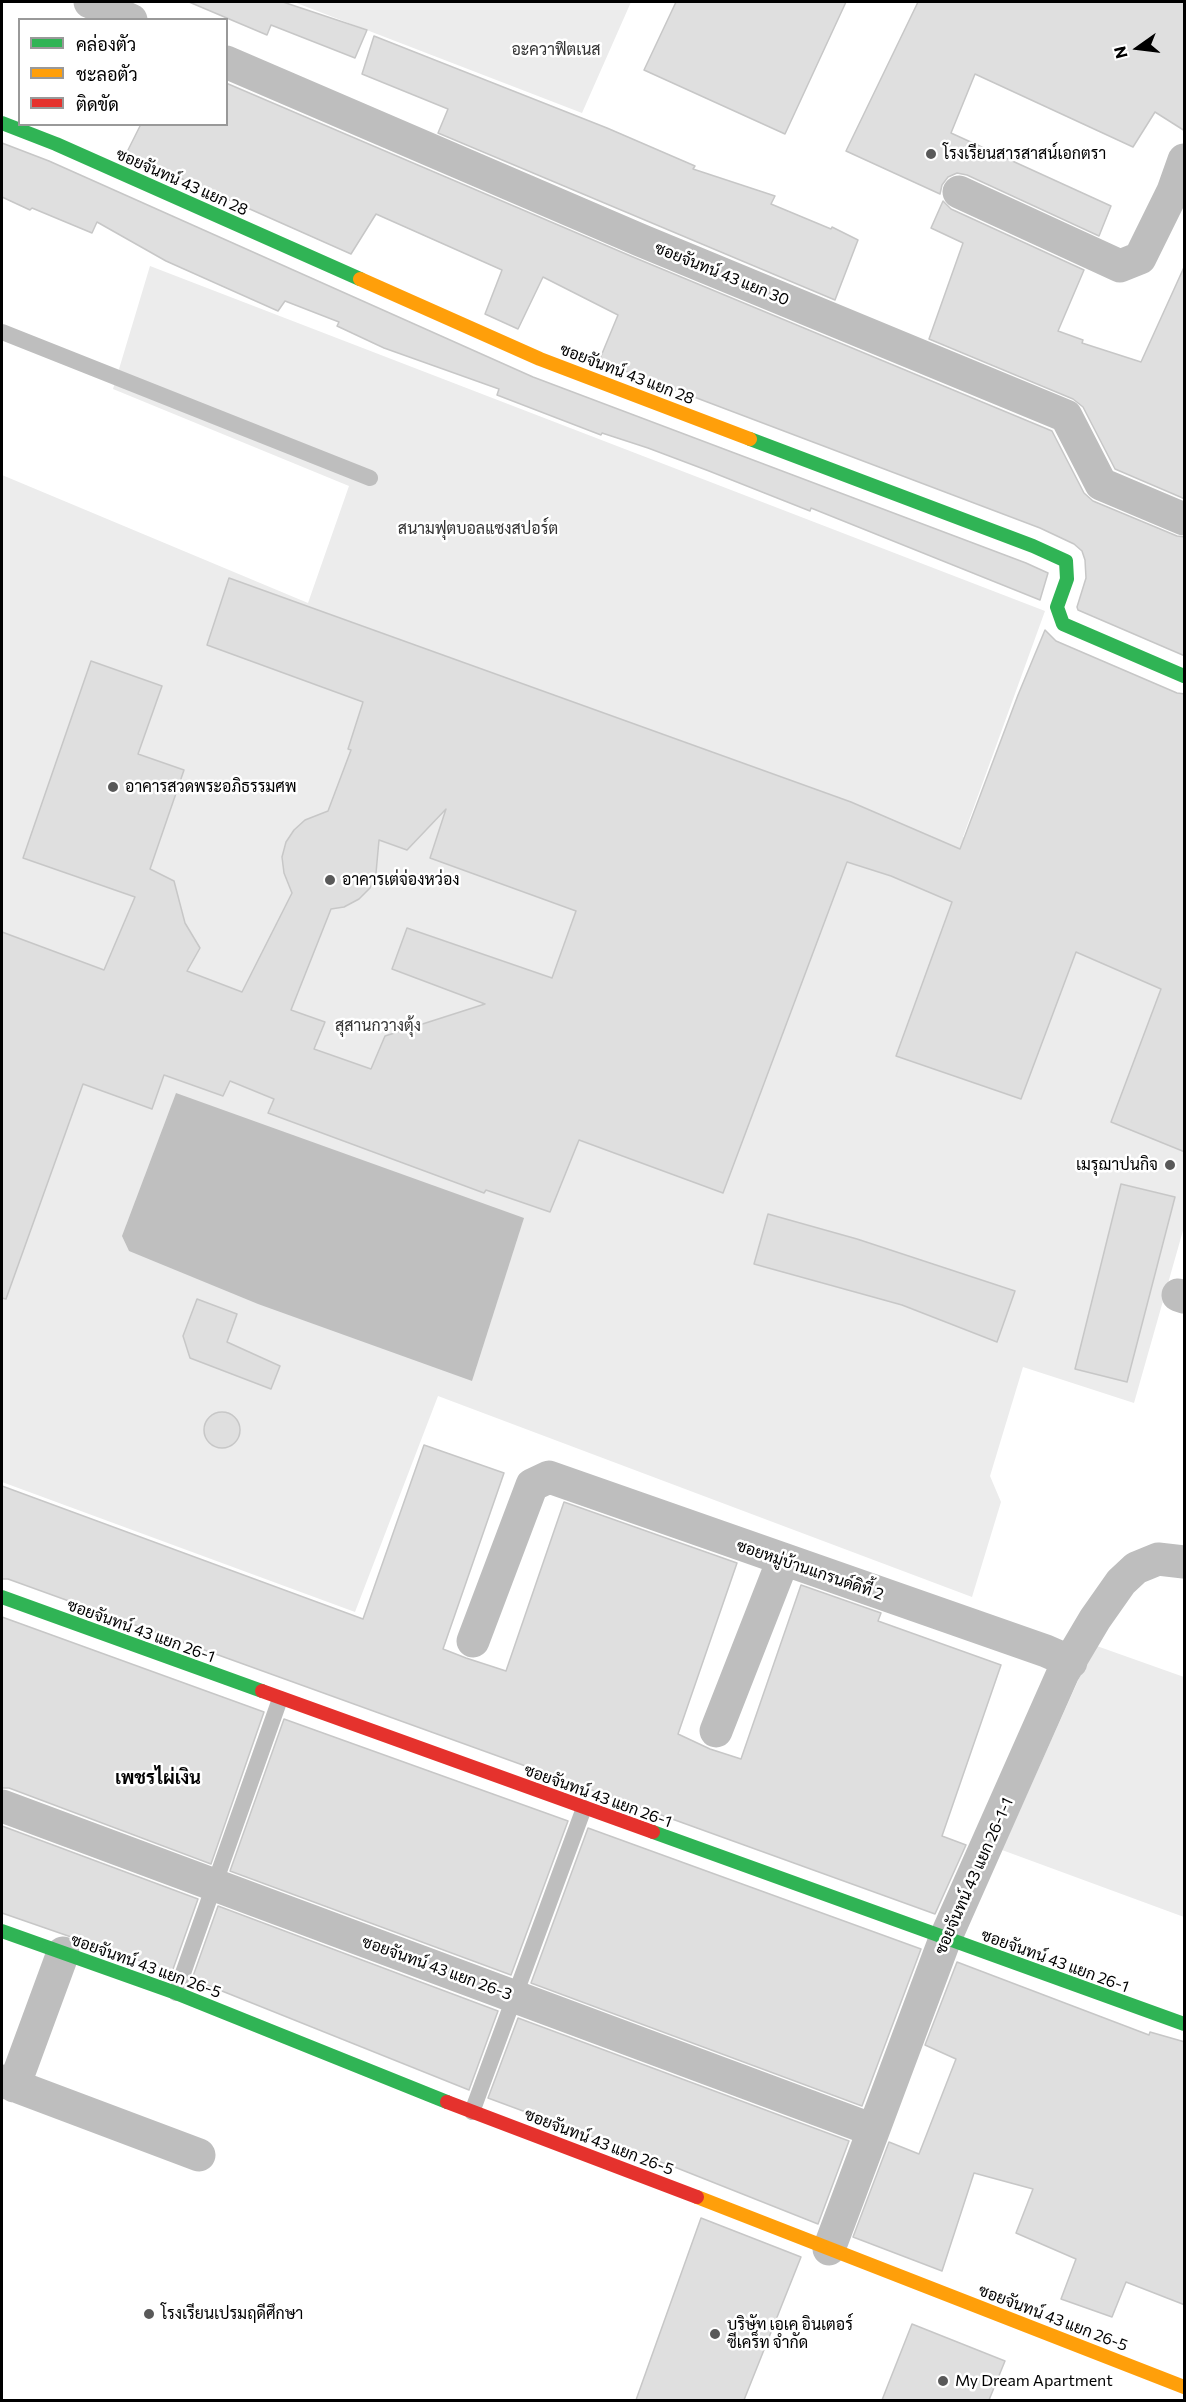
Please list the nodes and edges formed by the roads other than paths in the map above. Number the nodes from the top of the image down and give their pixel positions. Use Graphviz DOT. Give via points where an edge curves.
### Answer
graph roads {
  1 [pos="90,2"];
  2 [pos="126,18"];
  3 [pos="228,63"];
  4 [pos="2,123"];
  5 [pos="1182,174"];
  6 [pos="959,192"];
  7 [pos="2,332"];
  8 [pos="370,478"];
  9 [pos="1185,519"];
  10 [pos="1185,676"];
  11 [pos="783,1560"];
  12 [pos="1185,1562"];
  13 [pos="2,1597"];
  14 [pos="473,1641"];
  15 [pos="1071,1662"];
  16 [pos="280,1699"];
  17 [pos="716,1731"];
  18 [pos="2,1806"];
  19 [pos="584,1808"];
  20 [pos="214,1885"];
  21 [pos="2,1931"];
  22 [pos="945,1939"];
  23 [pos="63,1953"];
  24 [pos="176,1993"];
  25 [pos="514,1996"];
  26 [pos="1185,2024"];
  27 [pos="8,2084"];
  28 [pos="472,2112"];
  29 [pos="873,2130"];
  30 [pos="199,2155"];
  31 [pos="829,2249"];
  32 [pos="1185,2387"];
  1 -- 2 [label="street"];
  3 -- 9 [label="street, ซอยจันทน์ 43 แยก 30" via="640,240 1066,416 1101,484"];
  4 -- 10 [label="street, ซอยจันทน์ 43 แยก 28" via="540,359 1066,561 1067,579 1057,607 1063,624"];
  5 -- 6 [label="street" via="1140,258 1120,266"];
  7 -- 8 [label="lane"];
  11 -- 14 [label="street, ซอยหมู่บ้านแกรนด์ดิที้ 2" via="549,1477 532,1485"];
  11 -- 15 [label="street, ซอยหมู่บ้านแกรนด์ดิที้ 2"];
  11 -- 17 [label="street"];
  12 -- 15 [label="street, ซอยจันทน์ 43 แยก 26-1-1" via="1158,1559 1136,1568 1095,1619"];
  13 -- 16 [label="street, ซอยจันทน์ 43 แยก 26-1"];
  15 -- 22 [label="street, ซอยจันทน์ 43 แยก 26-1-1"];
  16 -- 19 [label="street, ซอยจันทน์ 43 แยก 26-1"];
  16 -- 20 [label="lane"];
  18 -- 20 [label="street, ซอยจันทน์ 43 แยก 26-3"];
  19 -- 22 [label="street, ซอยจันทน์ 43 แยก 26-1"];
  19 -- 25 [label="lane"];
  20 -- 24 [label="lane"];
  20 -- 25 [label="street, ซอยจันทน์ 43 แยก 26-3"];
  21 -- 23 [label="street, ซอยจันทน์ 43 แยก 26-5"];
  22 -- 26 [label="street, ซอยจันทน์ 43 แยก 26-1"];
  22 -- 29 [label="street, ซอยจันทน์ 43 แยก 26-1-1"];
  23 -- 24 [label="street, ซอยจันทน์ 43 แยก 26-5"];
  23 -- 27 [label="street"];
  24 -- 28 [label="street, ซอยจันทน์ 43 แยก 26-5"];
  25 -- 28 [label="lane"];
  25 -- 29 [label="street, ซอยจันทน์ 43 แยก 26-3"];
  27 -- 30 [label="street"];
  28 -- 31 [label="street, ซอยจันทน์ 43 แยก 26-5"];
  29 -- 31 [label="street, ซอยจันทน์ 43 แยก 26-1-1"];
  31 -- 32 [label="street, ซอยจันทน์ 43 แยก 26-5"];
}
